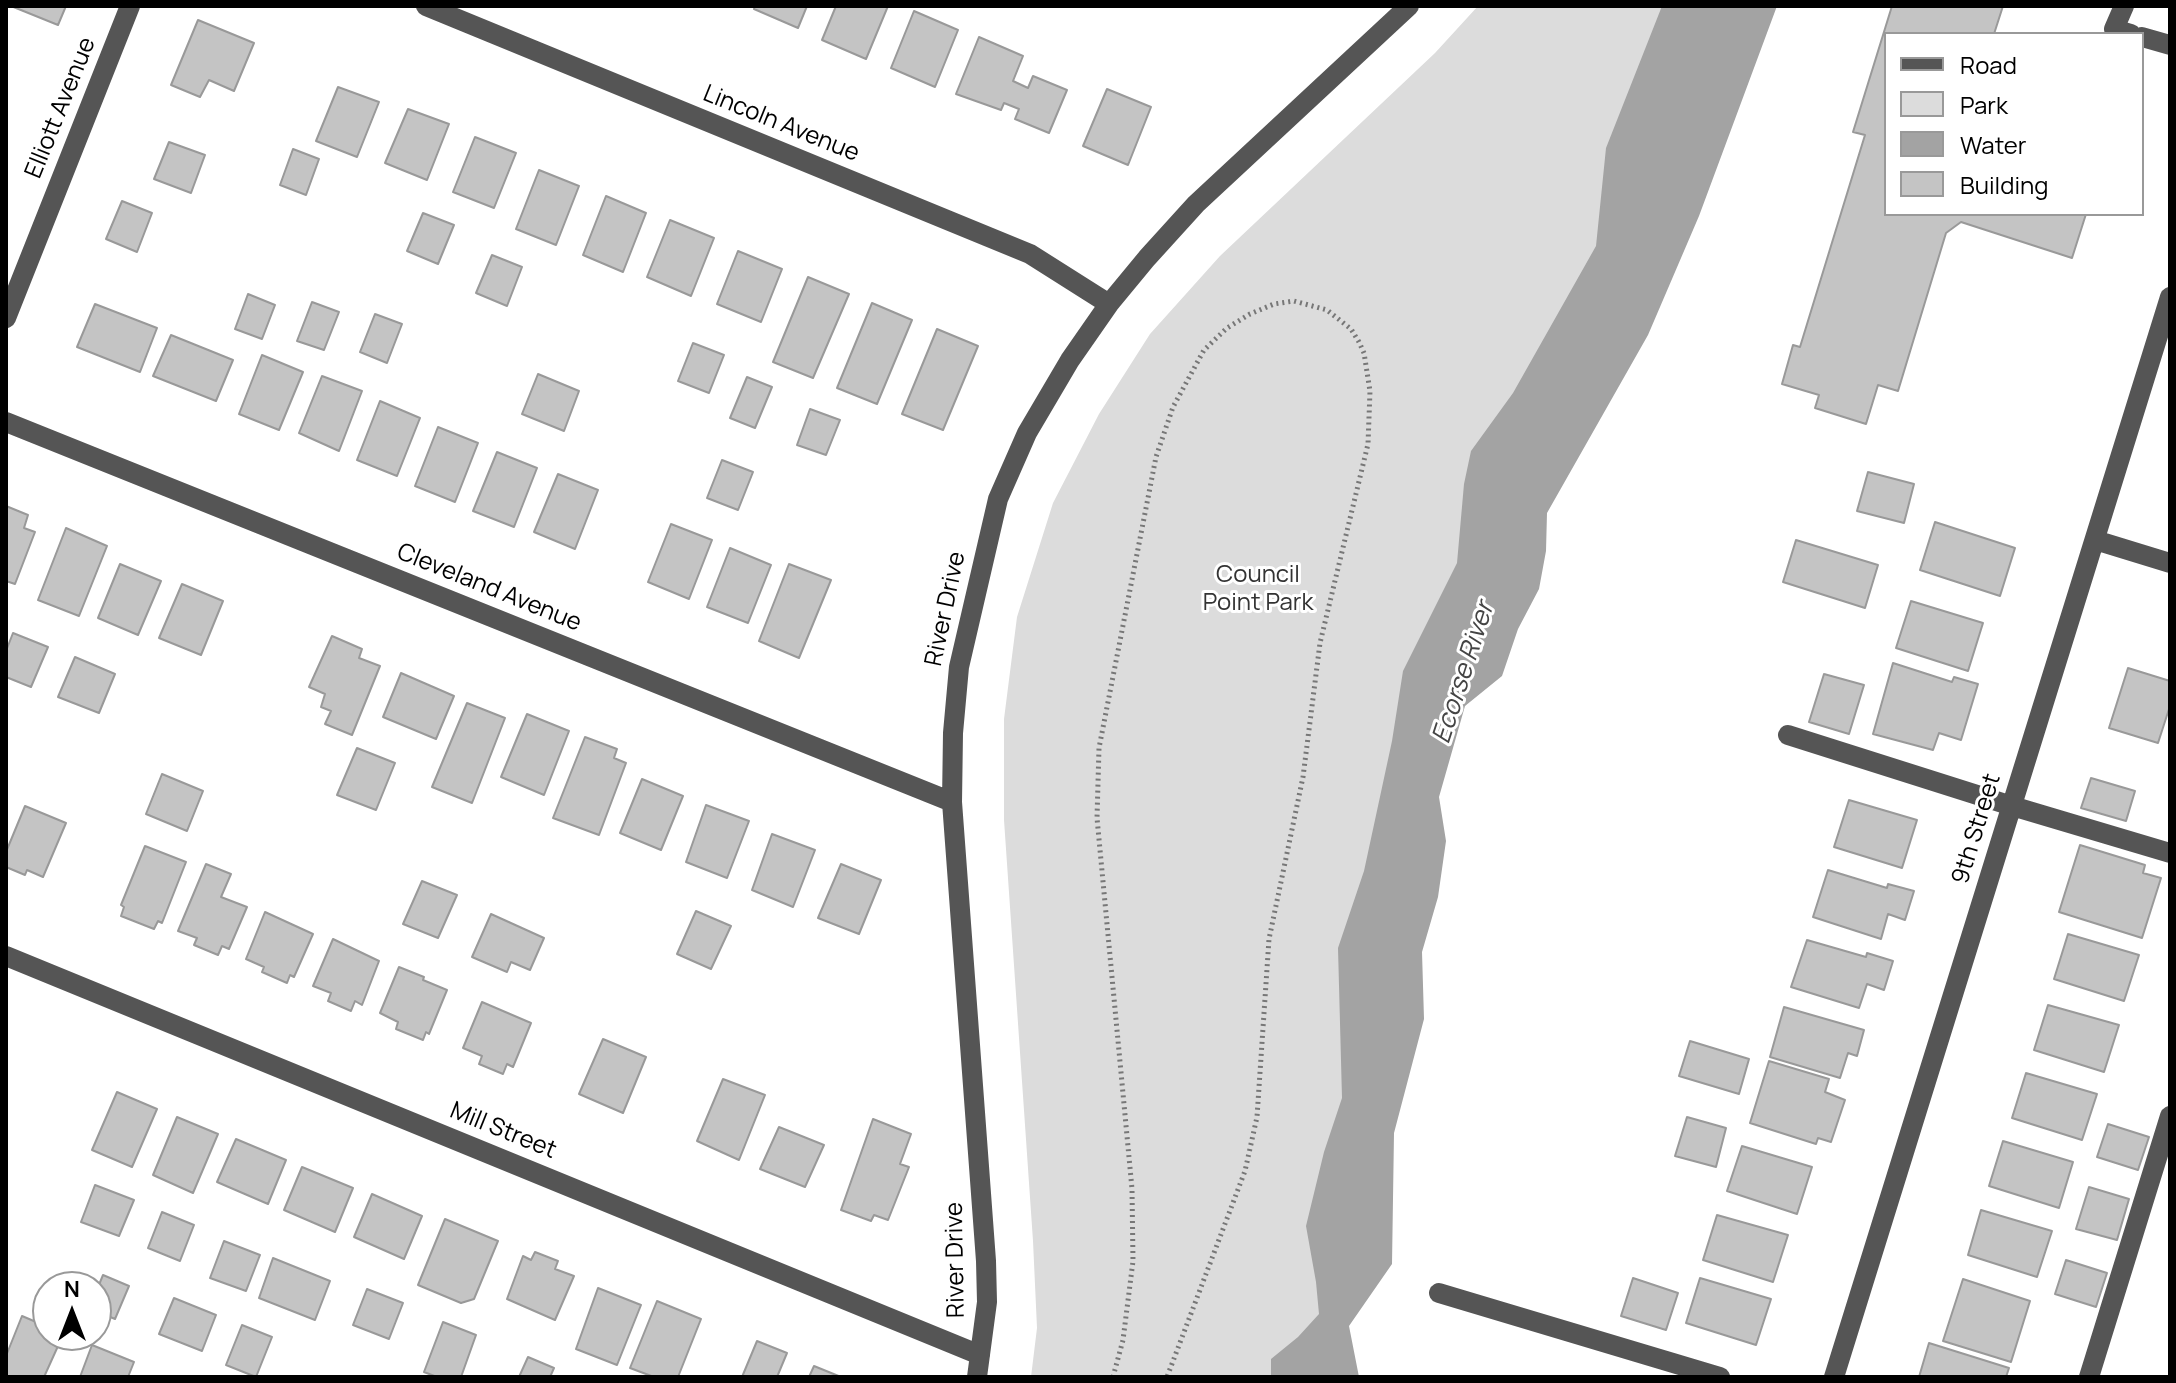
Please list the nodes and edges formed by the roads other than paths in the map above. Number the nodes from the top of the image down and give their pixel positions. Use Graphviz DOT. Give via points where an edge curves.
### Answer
graph roads {
  1 [pos="130,6"];
  2 [pos="426,6"];
  3 [pos="1409,6"];
  4 [pos="2124,6"];
  5 [pos="2124,32"];
  6 [pos="2144,38"];
  7 [pos="2170,45"];
  8 [pos="2170,297"];
  9 [pos="1109,304"];
  10 [pos="6,318"];
  11 [pos="6,422"];
  12 [pos="2095,540"];
  13 [pos="2170,563"];
  14 [pos="1788,735"];
  15 [pos="952,802"];
  16 [pos="2012,806"];
  17 [pos="2170,853"];
  18 [pos="6,956"];
  19 [pos="2170,1116"];
  20 [pos="1439,1293"];
  21 [pos="980,1355"];
  22 [pos="977,1377"];
  23 [pos="1720,1377"];
  24 [pos="1834,1377"];
  25 [pos="2089,1377"];
  1 -- 10 [label="street, Elliott Avenue"];
  2 -- 9 [label="street, Lincoln Avenue" via="1030,254"];
  3 -- 9 [label="street, River Drive" via="1196,204"];
  4 -- 5 [label="street" via="2114,29"];
  6 -- 7 [label="street"];
  8 -- 12 [label="street, 9th Street"];
  9 -- 15 [label="street, River Drive" via="1027,433 998,499 959,667"];
  11 -- 15 [label="street, Cleveland Avenue"];
  12 -- 13 [label="street"];
  12 -- 16 [label="street, 9th Street"];
  14 -- 16 [label="street"];
  15 -- 21 [label="street, River Drive" via="986,1261"];
  16 -- 17 [label="street"];
  16 -- 24 [label="street, 9th Street"];
  18 -- 21 [label="street, Mill Street"];
  19 -- 25 [label="street"];
  20 -- 23 [label="street"];
  21 -- 22 [label="street, River Drive"];
}
